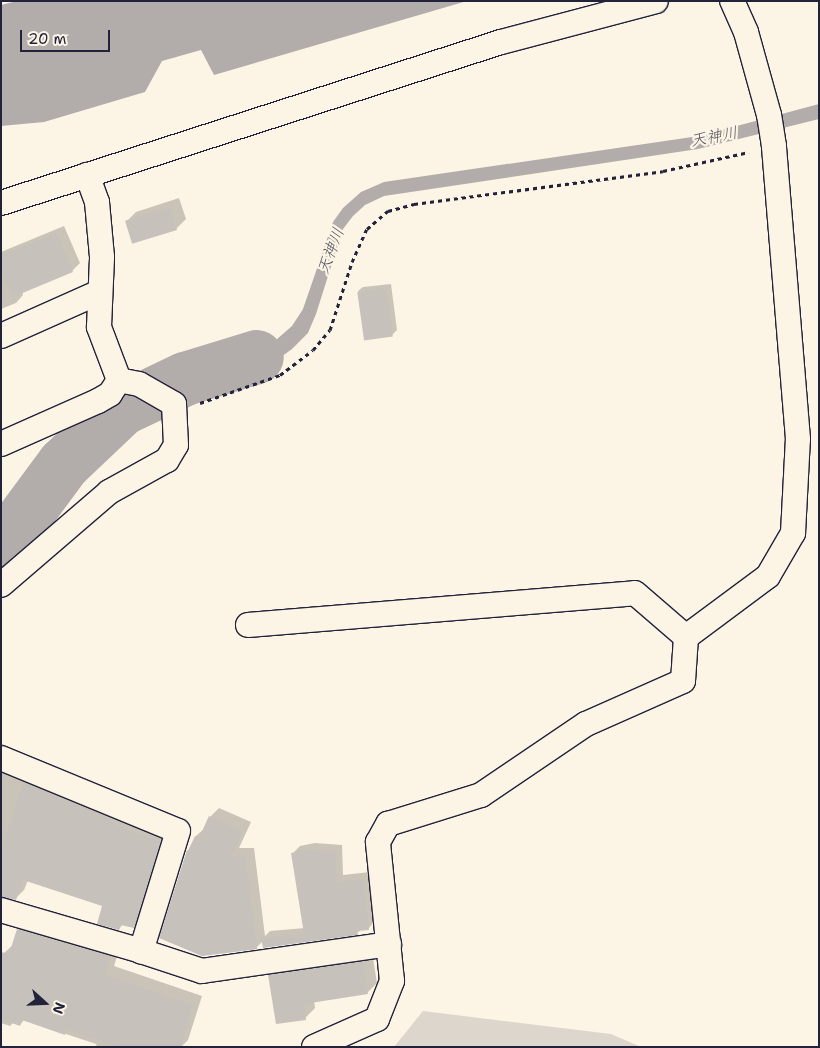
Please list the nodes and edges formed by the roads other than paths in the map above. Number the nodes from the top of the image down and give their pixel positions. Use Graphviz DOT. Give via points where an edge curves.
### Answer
graph roads {
  1 [pos="656,1"];
  2 [pos="732,1"];
  3 [pos="87,175"];
  4 [pos="1,203"];
  5 [pos="100,292"];
  6 [pos="1,336"];
  7 [pos="122,375"];
  8 [pos="808,442"];
  9 [pos="1,444"];
  10 [pos="1,585"];
  11 [pos="248,625"];
  12 [pos="686,637"];
  13 [pos="1,758"];
  14 [pos="1,910"];
  15 [pos="389,944"];
  16 [pos="141,951"];
  17 [pos="314,1047"];
  1 -- 3 [label="street" via="501,42"];
  2 -- 8 [label="street" via="746,32 772,133"];
  3 -- 4 [label="street"];
  3 -- 5 [label="street" via="97,202 102,257"];
  5 -- 6 [label="street"];
  5 -- 7 [label="street" via="99,327"];
  7 -- 9 [label="street" via="110,394 98,402"];
  7 -- 10 [label="street" via="169,404 176,445 167,460 109,492"];
  8 -- 12 [label="street" via="793,534 768,576"];
  11 -- 12 [label="street" via="635,593"];
  12 -- 15 [label="street" via="683,681 586,724 481,795 388,824 378,842"];
  13 -- 16 [label="street" via="178,830"];
  14 -- 16 [label="street"];
  15 -- 16 [label="street" via="202,971"];
  15 -- 17 [label="street" via="392,981 377,1019"];
}
